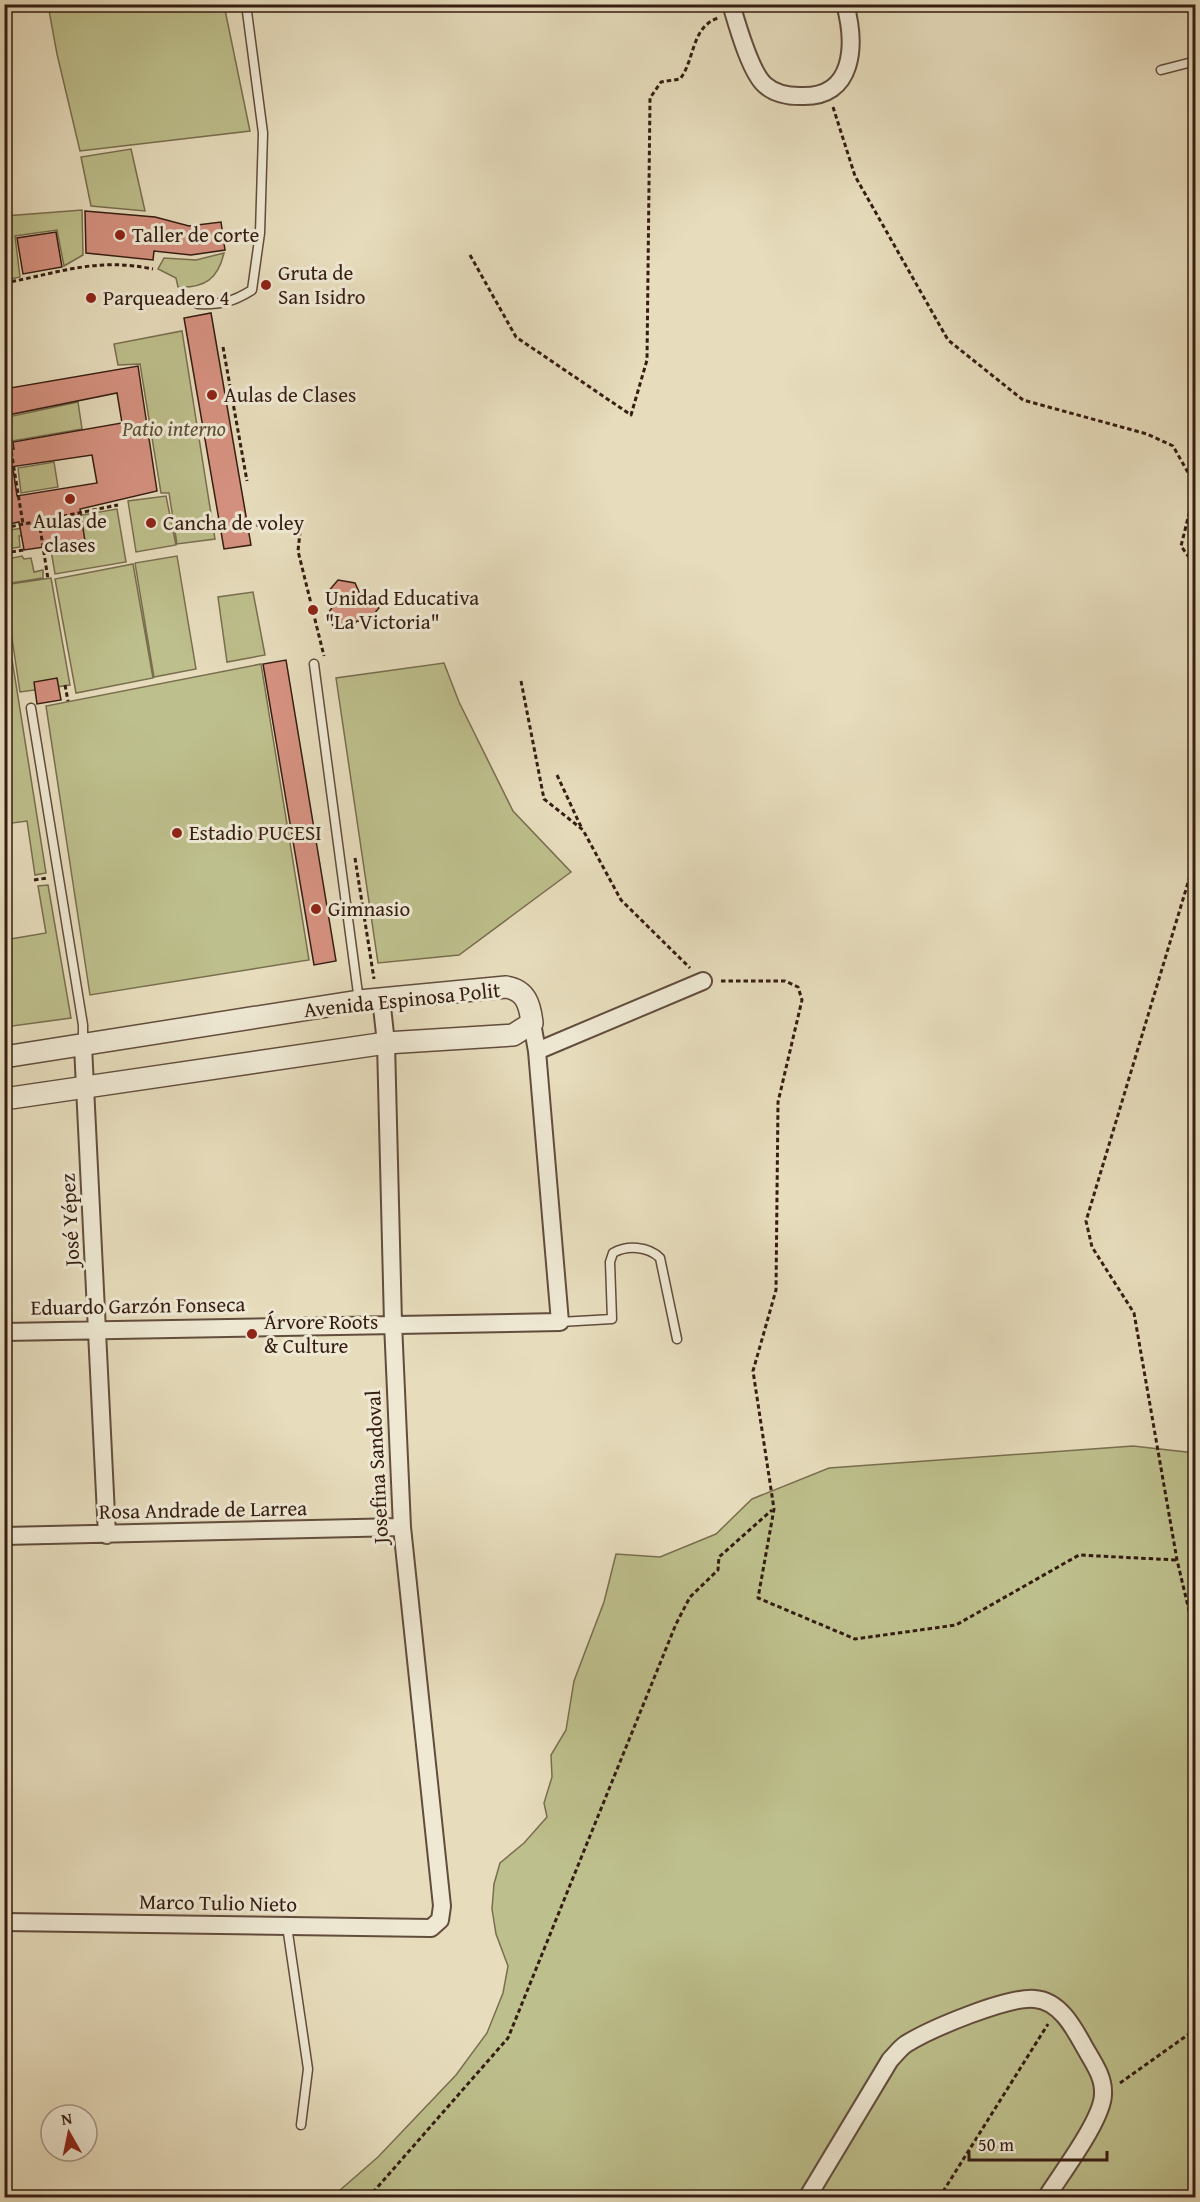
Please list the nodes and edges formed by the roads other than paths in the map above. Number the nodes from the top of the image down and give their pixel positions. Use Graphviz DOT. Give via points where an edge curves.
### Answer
graph roads {
  1 [pos="246,4"];
  2 [pos="845,4"];
  3 [pos="732,8"];
  4 [pos="1196,61"];
  5 [pos="1161,70"];
  6 [pos="198,304"];
  7 [pos="314,664"];
  8 [pos="31,708"];
  9 [pos="704,981"];
  10 [pos="381,998"];
  11 [pos="359,1001"];
  12 [pos="532,1023"];
  13 [pos="386,1043"];
  14 [pos="83,1046"];
  15 [pos="537,1051"];
  16 [pos="4,1057"];
  17 [pos="87,1086"];
  18 [pos="4,1099"];
  19 [pos="560,1322"];
  20 [pos="393,1323"];
  21 [pos="98,1330"];
  22 [pos="4,1332"];
  23 [pos="677,1339"];
  24 [pos="402,1527"];
  25 [pos="107,1535"];
  26 [pos="4,1536"];
  27 [pos="4,1923"];
  28 [pos="287,1926"];
  29 [pos="431,1928"];
  30 [pos="300,2125"];
  31 [pos="807,2198"];
  32 [pos="1046,2198"];
  1 -- 6 [label="lane" via="263,133 260,233 252,290 220,305"];
  2 -- 3 [label="street" via="851,57 844,78 828,91 809,97 784,96 765,85"];
  4 -- 5 [label="lane"];
  7 -- 11 [label="lane"];
  8 -- 14 [label="lane" via="83,1025"];
  9 -- 15 [label="street"];
  10 -- 11 [label="street, Avenida Espinosa Polit"];
  10 -- 12 [label="street, Avenida Espinosa Polit" via="506,987 516,989 528,1002"];
  10 -- 13 [label="street, Josefina Sandoval"];
  11 -- 14 [label="street, Avenida Espinosa Polit"];
  12 -- 13 [label="street, Avenida Espinosa Polit" via="513,1035"];
  12 -- 15 [label="street"];
  13 -- 17 [label="street, Avenida Espinosa Polit"];
  13 -- 20 [label="street, Josefina Sandoval"];
  14 -- 16 [label="street, Avenida Espinosa Polit"];
  14 -- 17 [label="street, José Yépez"];
  15 -- 19 [label="street"];
  17 -- 18 [label="street, Avenida Espinosa Polit"];
  17 -- 21 [label="street, José Yépez"];
  19 -- 20 [label="street, Eduardo Garzón Fonseca"];
  19 -- 23 [label="lane" via="612,1319 610,1262 613,1253 621,1248 635,1248 660,1258"];
  20 -- 21 [label="street, Eduardo Garzón Fonseca"];
  20 -- 24 [label="street, Josefina Sandoval"];
  21 -- 22 [label="street, Eduardo Garzón Fonseca"];
  21 -- 25 [label="street, José Yépez"];
  24 -- 25 [label="street, Rosa Andrade de Larrea"];
  24 -- 29 [label="street, Josefina Sandoval" via="442,1906 440,1920"];
  25 -- 26 [label="street, Rosa Andrade de Larrea"];
  27 -- 28 [label="street, Marco Tulio Nieto"];
  28 -- 29 [label="street, Marco Tulio Nieto"];
  28 -- 30 [label="lane" via="308,2069"];
  31 -- 32 [label="street" via="890,2060 903,2046 921,2035 1008,2001 1036,1999 1058,2009 1073,2026 1099,2073 1103,2094 1099,2114"];
}
